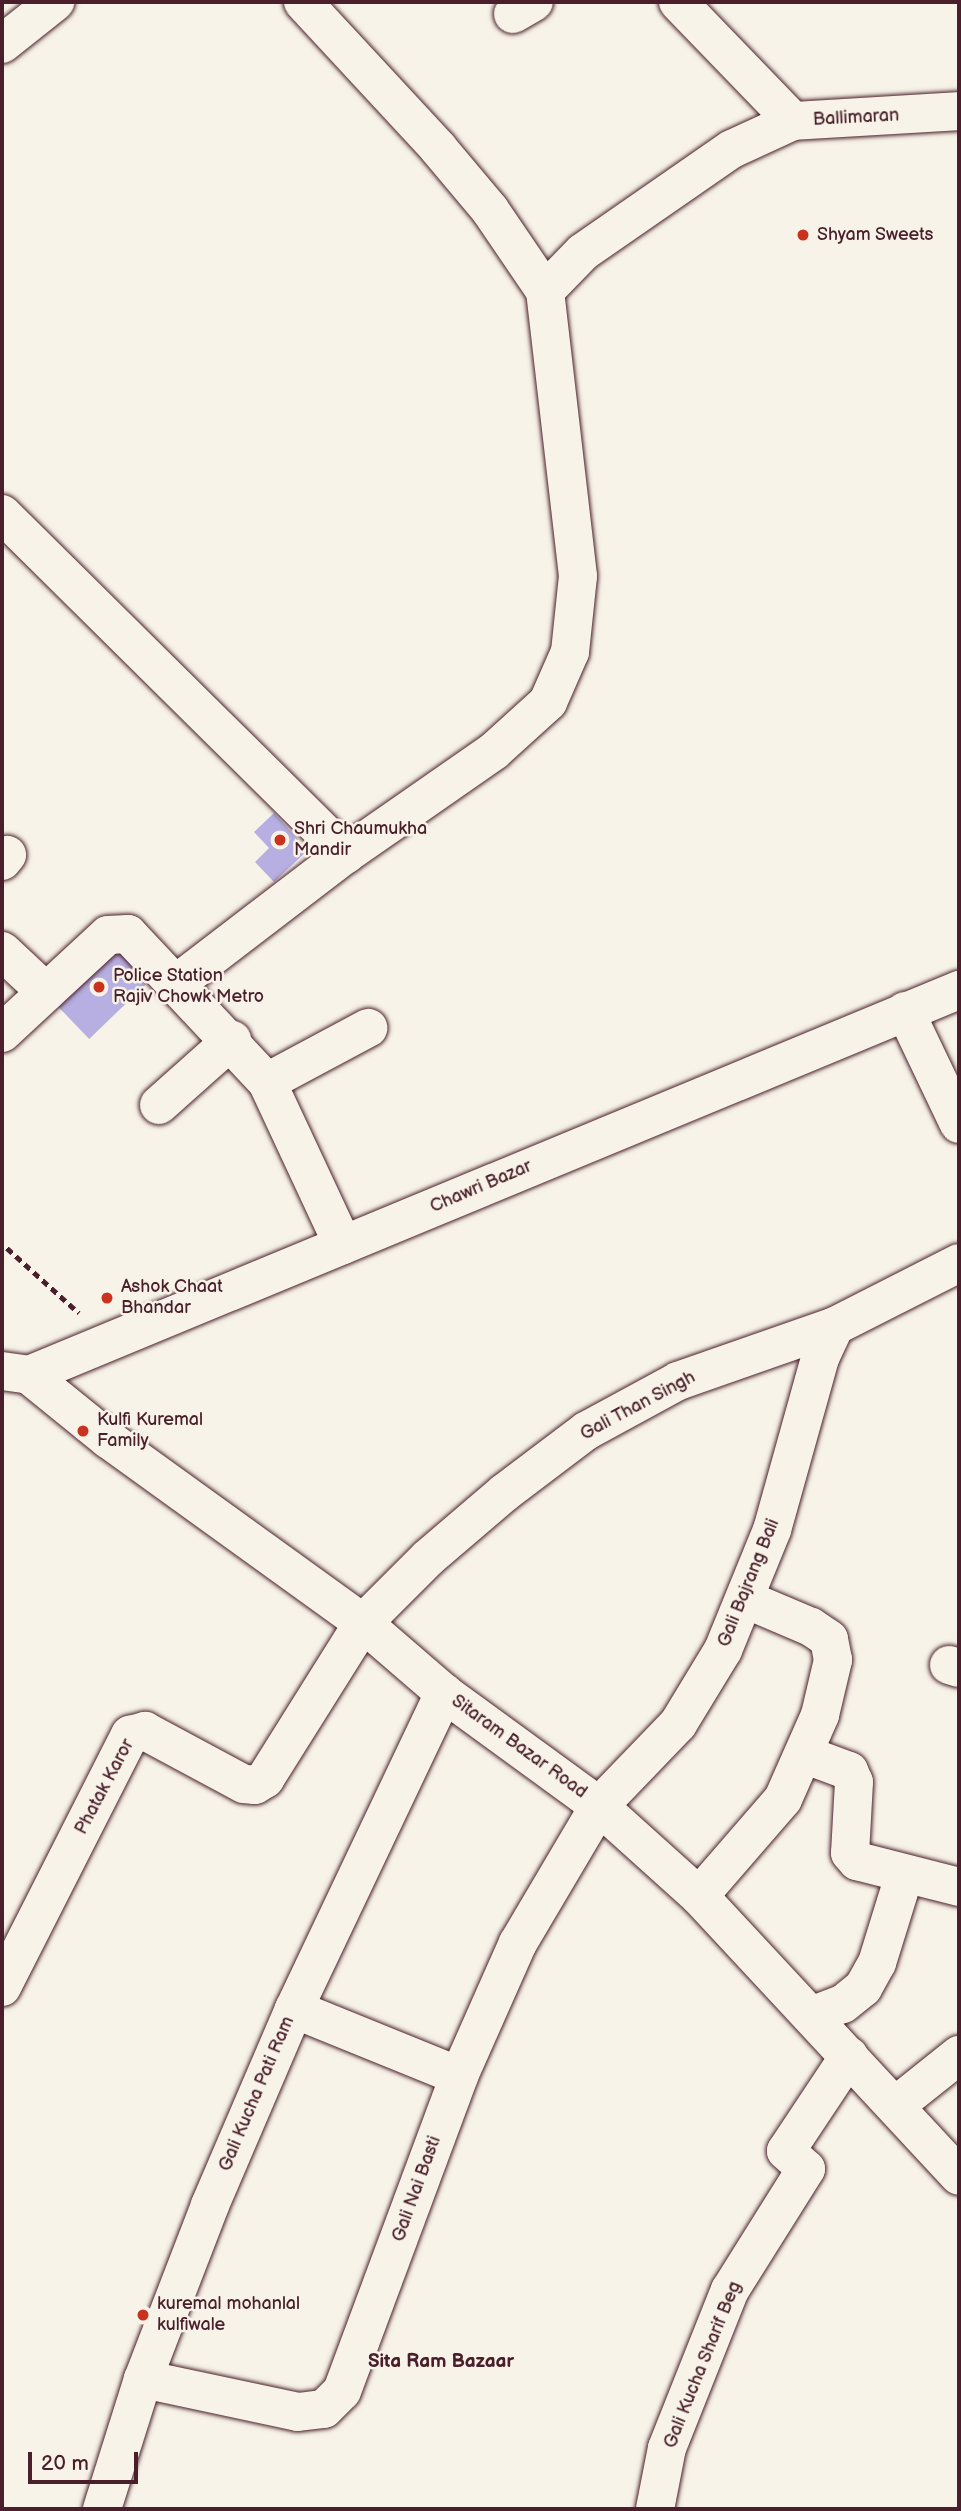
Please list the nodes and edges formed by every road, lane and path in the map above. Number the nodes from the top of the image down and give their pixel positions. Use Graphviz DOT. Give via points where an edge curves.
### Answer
graph roads {
  1 [pos="55,2"];
  2 [pos="303,2"];
  3 [pos="678,2"];
  4 [pos="2,44"];
  5 [pos="959,111"];
  6 [pos="793,121"];
  7 [pos="545,290"];
  8 [pos="2,513"];
  9 [pos="346,854"];
  10 [pos="2,951"];
  11 [pos="177,983"];
  12 [pos="959,990"];
  13 [pos="46,992"];
  14 [pos="905,1010"];
  15 [pos="368,1028"];
  16 [pos="2,1033"];
  17 [pos="232,1040"];
  18 [pos="267,1082"];
  19 [pos="159,1105"];
  20 [pos="959,1124"];
  21 [pos="343,1245"];
  22 [pos="7,1248"];
  23 [pos="959,1263"];
  24 [pos="61,1300"];
  25 [pos="835,1325"];
  26 [pos="15,1373"];
  27 [pos="745,1599"];
  28 [pos="363,1623"];
  29 [pos="444,1693"];
  30 [pos="806,1755"];
  31 [pos="599,1806"];
  32 [pos="904,1876"];
  33 [pos="959,1887"];
  34 [pos="699,1896"];
  35 [pos="2,1987"];
  36 [pos="293,2009"];
  37 [pos="811,2016"];
  38 [pos="959,2055"];
  39 [pos="849,2056"];
  40 [pos="459,2076"];
  41 [pos="895,2106"];
  42 [pos="959,2176"];
  43 [pos="143,2379"];
  44 [pos="102,2509"];
  45 [pos="655,2509"];
  1 -- 4 [label="street"];
  2 -- 7 [label="street" via="438,148 490,210"];
  3 -- 6 [label="street, Ballimaran"];
  5 -- 6 [label="street, Ballimaran"];
  6 -- 7 [label="street" via="732,149 583,252"];
  7 -- 9 [label="street" via="578,576 570,652 548,702 494,751"];
  8 -- 9 [label="street"];
  9 -- 11 [label="street"];
  10 -- 13 [label="street"];
  11 -- 13 [label="street" via="128,934 118,931"];
  11 -- 17 [label="street"];
  12 -- 14 [label="street, Chawri Bazar"];
  13 -- 16 [label="street"];
  14 -- 20 [label="street"];
  14 -- 21 [label="street, Chawri Bazar"];
  15 -- 18 [label="street"];
  17 -- 18 [label="street"];
  17 -- 19 [label="street"];
  18 -- 21 [label="street"];
  21 -- 26 [label="street, Chawri Bazar"];
  22 -- 24 [label="path"];
  23 -- 25 [label="street, Gali Than Singh"];
  25 -- 27 [label="street, Gali Bajrang Bali" via="820,1358 772,1530"];
  25 -- 28 [label="street, Gali Than Singh" via="678,1381 586,1431 494,1501"];
  26 -- 28 [label="street, Sitaram Bazar Road"];
  27 -- 30 [label="street" via="829,1639 833,1660"];
  27 -- 31 [label="street, Gali Bajrang Bali" via="723,1650 678,1724"];
  28 -- 29 [label="street, Sitaram Bazar Road"];
  28 -- 35 [label="street, Phatak Karor" via="265,1779 256,1785 244,1784 145,1731 130,1735"];
  29 -- 31 [label="street, Sitaram Bazar Road"];
  29 -- 36 [label="street, Gali Kucha Pati Ram"];
  30 -- 32 [label="street" via="849,1771 854,1782 850,1853 869,1867"];
  30 -- 34 [label="street" via="783,1799"];
  31 -- 34 [label="street, Sitaram Bazar Road"];
  31 -- 40 [label="street, Gali Nai Basti" via="518,1943"];
  32 -- 33 [label="street"];
  32 -- 37 [label="street" via="877,1964 863,1988 843,2004"];
  34 -- 37 [label="street, Sitaram Bazar Road"];
  36 -- 40 [label="street"];
  36 -- 43 [label="street, Gali Kucha Pati Ram"];
  37 -- 39 [label="street, Sitaram Bazar Road"];
  38 -- 41 [label="street"];
  39 -- 41 [label="street, Sitaram Bazar Road"];
  39 -- 45 [label="street, Gali Kucha Sharif Beg" via="786,2151 806,2169 730,2290 667,2448"];
  40 -- 43 [label="street, Gali Nai Basti" via="342,2391 324,2409 298,2412"];
  41 -- 42 [label="street, Sitaram Bazar Road"];
  43 -- 44 [label="street, Gali Kucha Pati Ram"];
}
